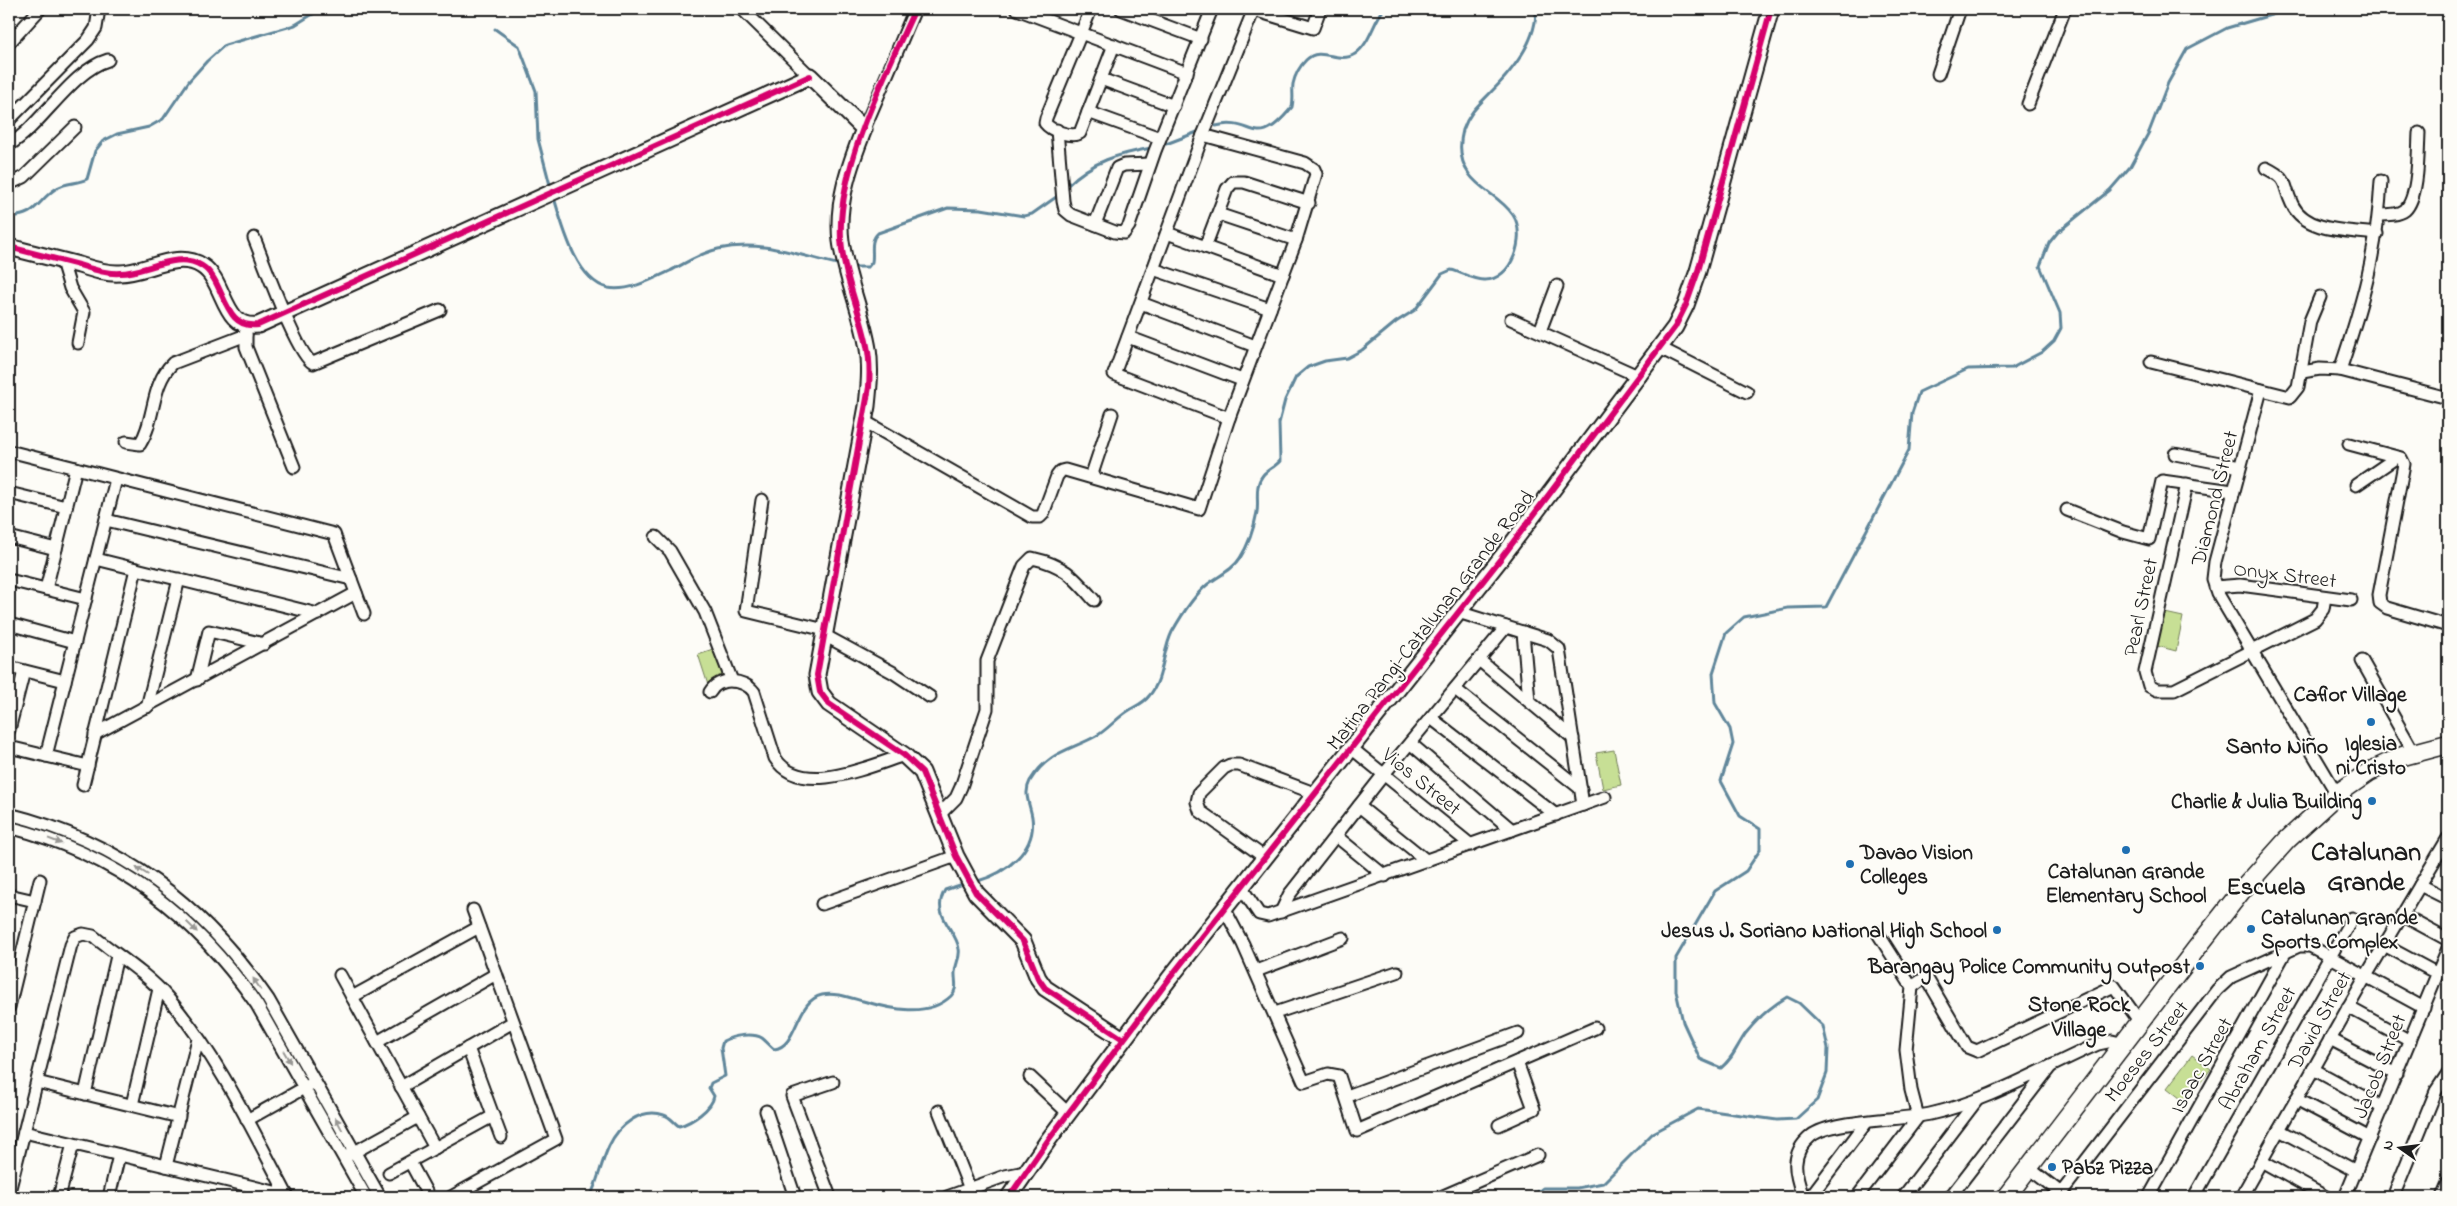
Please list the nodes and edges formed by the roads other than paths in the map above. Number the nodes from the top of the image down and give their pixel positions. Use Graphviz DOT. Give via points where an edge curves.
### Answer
graph roads {
  1 [pos="40,9"];
  2 [pos="99,9"];
  3 [pos="742,9"];
  4 [pos="915,9"];
  5 [pos="1017,9"];
  6 [pos="1091,9"];
  7 [pos="1121,9"];
  8 [pos="1212,9"];
  9 [pos="1254,9"];
  10 [pos="1320,9"];
  11 [pos="1771,9"];
  12 [pos="1960,9"];
  13 [pos="2065,9"];
  14 [pos="1081,33"];
  15 [pos="1201,39"];
  16 [pos="9,43"];
  17 [pos="1114,45"];
  18 [pos="108,60"];
  19 [pos="1187,73"];
  20 [pos="1938,74"];
  21 [pos="810,76"];
  22 [pos="1101,80"];
  23 [pos="2028,104"];
  24 [pos="1174,106"];
  25 [pos="1088,112"];
  26 [pos="9,120"];
  27 [pos="74,128"];
  28 [pos="864,130"];
  29 [pos="1057,130"];
  30 [pos="2419,133"];
  31 [pos="1203,135"];
  32 [pos="1160,138"];
  33 [pos="9,145"];
  34 [pos="1150,164"];
  35 [pos="2266,168"];
  36 [pos="2381,181"];
  37 [pos="9,184"];
  38 [pos="1309,203"];
  39 [pos="1218,214"];
  40 [pos="2379,215"];
  41 [pos="1095,224"];
  42 [pos="1167,233"];
  43 [pos="2377,234"];
  44 [pos="254,238"];
  45 [pos="1296,240"];
  46 [pos="9,247"];
  47 [pos="1205,247"];
  48 [pos="62,261"];
  49 [pos="1153,269"];
  50 [pos="1283,275"];
  51 [pos="1557,286"];
  52 [pos="2320,297"];
  53 [pos="1141,303"];
  54 [pos="1270,309"];
  55 [pos="440,310"];
  56 [pos="285,314"];
  57 [pos="1511,319"];
  58 [pos="246,330"];
  59 [pos="1540,331"];
  60 [pos="1128,337"];
  61 [pos="78,343"];
  62 [pos="1255,346"];
  63 [pos="1660,348"];
  64 [pos="2151,362"];
  65 [pos="2340,370"];
  66 [pos="2302,372"];
  67 [pos="1640,377"];
  68 [pos="1242,380"];
  69 [pos="2261,390"];
  70 [pos="1747,392"];
  71 [pos="2448,398"];
  72 [pos="1112,414"];
  73 [pos="1229,418"];
  74 [pos="864,421"];
  75 [pos="126,442"];
  76 [pos="2349,444"];
  77 [pos="9,452"];
  78 [pos="2175,454"];
  79 [pos="2397,457"];
  80 [pos="294,467"];
  81 [pos="2240,467"];
  82 [pos="76,468"];
  83 [pos="1091,477"];
  84 [pos="116,479"];
  85 [pos="2186,484"];
  86 [pos="2356,485"];
  87 [pos="2233,491"];
  88 [pos="9,493"];
  89 [pos="762,500"];
  90 [pos="66,507"];
  91 [pos="2067,510"];
  92 [pos="106,520"];
  93 [pos="9,537"];
  94 [pos="656,537"];
  95 [pos="56,549"];
  96 [pos="96,559"];
  97 [pos="136,569"];
  98 [pos="179,579"];
  99 [pos="351,579"];
  100 [pos="9,580"];
  101 [pos="2215,587"];
  102 [pos="46,589"];
  103 [pos="356,593"];
  104 [pos="2325,597"];
  105 [pos="86,599"];
  106 [pos="1094,600"];
  107 [pos="2351,600"];
  108 [pos="1458,612"];
  109 [pos="318,614"];
  110 [pos="364,614"];
  111 [pos="9,624"];
  112 [pos="2448,626"];
  113 [pos="1506,627"];
  114 [pos="825,632"];
  115 [pos="1523,632"];
  116 [pos="75,642"];
  117 [pos="264,644"];
  118 [pos="2251,651"];
  119 [pos="1479,660"];
  120 [pos="2362,661"];
  121 [pos="9,667"];
  122 [pos="24,670"];
  123 [pos="197,680"];
  124 [pos="65,681"];
  125 [pos="732,681"];
  126 [pos="1454,689"];
  127 [pos="710,692"];
  128 [pos="930,697"];
  129 [pos="1529,701"];
  130 [pos="148,707"];
  131 [pos="1431,718"];
  132 [pos="9,730"];
  133 [pos="96,734"];
  134 [pos="1573,738"];
  135 [pos="1410,743"];
  136 [pos="2448,744"];
  137 [pos="9,747"];
  138 [pos="1350,747"];
  139 [pos="2414,753"];
  140 [pos="904,755"];
  141 [pos="46,756"];
  142 [pos="88,766"];
  143 [pos="1384,774"];
  144 [pos="83,785"];
  145 [pos="1580,789"];
  146 [pos="1314,793"];
  147 [pos="2337,794"];
  148 [pos="1605,797"];
  149 [pos="1583,805"];
  150 [pos="1359,806"];
  151 [pos="9,814"];
  152 [pos="939,815"];
  153 [pos="1556,815"];
  154 [pos="9,827"];
  155 [pos="1512,830"];
  156 [pos="1336,836"];
  157 [pos="2448,838"];
  158 [pos="1471,845"];
  159 [pos="956,856"];
  160 [pos="1264,857"];
  161 [pos="124,860"];
  162 [pos="1427,860"];
  163 [pos="117,871"];
  164 [pos="1384,876"];
  165 [pos="40,880"];
  166 [pos="2420,884"];
  167 [pos="1241,887"];
  168 [pos="9,895"];
  169 [pos="2448,899"];
  170 [pos="35,901"];
  171 [pos="822,904"];
  172 [pos="1224,908"];
  173 [pos="472,910"];
  174 [pos="1281,912"];
  175 [pos="2402,915"];
  176 [pos="2352,918"];
  177 [pos="478,927"];
  178 [pos="215,931"];
  179 [pos="1877,932"];
  180 [pos="1343,938"];
  181 [pos="206,940"];
  182 [pos="2448,940"];
  183 [pos="2384,945"];
  184 [pos="2448,948"];
  185 [pos="2286,951"];
  186 [pos="117,956"];
  187 [pos="2330,956"];
  188 [pos="1256,971"];
  189 [pos="1398,972"];
  190 [pos="496,974"];
  191 [pos="2438,974"];
  192 [pos="340,975"];
  193 [pos="2366,976"];
  194 [pos="1912,987"];
  195 [pos="159,989"];
  196 [pos="10,994"];
  197 [pos="352,997"];
  198 [pos="9,1007"];
  199 [pos="2348,1007"];
  200 [pos="2424,1008"];
  201 [pos="1275,1013"];
  202 [pos="513,1022"];
  203 [pos="2140,1022"];
  204 [pos="1595,1028"];
  205 [pos="1518,1033"];
  206 [pos="198,1039"];
  207 [pos="1123,1039"];
  208 [pos="2330,1039"];
  209 [pos="2410,1041"];
  210 [pos="377,1042"];
  211 [pos="2125,1044"];
  212 [pos="468,1048"];
  213 [pos="1517,1062"];
  214 [pos="2053,1064"];
  215 [pos="2313,1069"];
  216 [pos="2448,1073"];
  217 [pos="2396,1074"];
  218 [pos="1030,1077"];
  219 [pos="316,1081"];
  220 [pos="37,1082"];
  221 [pos="833,1082"];
  222 [pos="402,1087"];
  223 [pos="305,1088"];
  224 [pos="85,1094"];
  225 [pos="1347,1096"];
  226 [pos="2296,1099"];
  227 [pos="1977,1100"];
  228 [pos="132,1106"];
  229 [pos="2383,1107"];
  230 [pos="766,1111"];
  231 [pos="939,1111"];
  232 [pos="1068,1113"];
  233 [pos="493,1116"];
  234 [pos="1918,1116"];
  235 [pos="179,1117"];
  236 [pos="418,1117"];
  237 [pos="247,1120"];
  238 [pos="1866,1123"];
  239 [pos="1500,1125"];
  240 [pos="2279,1130"];
  241 [pos="24,1132"];
  242 [pos="501,1137"];
  243 [pos="2370,1138"];
  244 [pos="73,1144"];
  245 [pos="435,1148"];
  246 [pos="354,1153"];
  247 [pos="119,1155"];
  248 [pos="1538,1155"];
  249 [pos="343,1159"];
  250 [pos="2261,1161"];
  251 [pos="410,1162"];
  252 [pos="166,1166"];
  253 [pos="2029,1168"];
  254 [pos="2356,1171"];
  255 [pos="1025,1172"];
  256 [pos="389,1173"];
  257 [pos="2448,1183"];
  258 [pos="970,1189"];
  259 [pos="9,1192"];
  260 [pos="2243,1194"];
  261 [pos="287,1196"];
  262 [pos="2062,1196"];
  263 [pos="59,1197"];
  264 [pos="109,1197"];
  265 [pos="366,1197"];
  266 [pos="380,1197"];
  267 [pos="429,1197"];
  268 [pos="451,1197"];
  269 [pos="796,1197"];
  270 [pos="830,1197"];
  271 [pos="947,1197"];
  272 [pos="1009,1197"];
  273 [pos="1442,1197"];
  274 [pos="1803,1197"];
  275 [pos="1810,1197"];
  276 [pos="1857,1197"];
  277 [pos="1903,1197"];
  278 [pos="1950,1197"];
  279 [pos="2006,1197"];
  280 [pos="2149,1197"];
  281 [pos="2194,1197"];
  282 [pos="2255,1197"];
  283 [pos="2326,1197"];
  284 [pos="2345,1197"];
  285 [pos="2393,1197"];
  286 [pos="2442,1197"];
  1 -- 16 [label="street"];
  2 -- 26 [label="street" via="96,28 88,40"];
  3 -- 21 [label="street"];
  4 -- 28 [label="street"];
  5 -- 14 [label="street"];
  6 -- 14 [label="street"];
  7 -- 15 [label="street"];
  8 -- 15 [label="street"];
  9 -- 10 [label="street" via="1313,28"];
  9 -- 31 [label="street"];
  11 -- 63 [label="street, Matina Pangi-Catalunan Grande Road" via="1692,292 1675,328"];
  12 -- 20 [label="street"];
  13 -- 23 [label="street"];
  14 -- 17 [label="street"];
  14 -- 29 [label="street" via="1045,121 1048,128"];
  15 -- 19 [label="street"];
  17 -- 19 [label="street"];
  17 -- 22 [label="street"];
  18 -- 33 [label="street" via="84,73"];
  19 -- 24 [label="street"];
  21 -- 28 [label="street"];
  21 -- 56 [label="street"];
  22 -- 24 [label="street"];
  22 -- 25 [label="street"];
  24 -- 32 [label="street"];
  25 -- 29 [label="street" via="1077,135"];
  25 -- 32 [label="street"];
  27 -- 37 [label="street" via="24,177"];
  28 -- 74 [label="street" via="844,194 841,240 868,346 869,388"];
  29 -- 41 [label="street" via="1064,206 1071,215"];
  30 -- 40 [label="street" via="2411,200 2405,210"];
  31 -- 38 [label="street" via="1310,165 1316,174"];
  31 -- 42 [label="street"];
  32 -- 34 [label="street"];
  34 -- 41 [label="street" via="1117,168"];
  34 -- 41 [label="street" via="1127,231 1120,233"];
  35 -- 43 [label="street" via="2283,178 2293,206 2313,224"];
  36 -- 40 [label="street"];
  38 -- 39 [label="street" via="1237,181 1230,185"];
  38 -- 45 [label="street"];
  39 -- 45 [label="street"];
  39 -- 47 [label="street"];
  40 -- 43 [label="street"];
  42 -- 47 [label="street"];
  42 -- 49 [label="street"];
  43 -- 65 [label="street" via="2363,298"];
  44 -- 56 [label="street"];
  45 -- 50 [label="street"];
  46 -- 48 [label="street"];
  47 -- 50 [label="street"];
  48 -- 58 [label="street" via="120,273 173,261 195,262 212,276 234,317"];
  48 -- 61 [label="street" via="70,288 84,312"];
  49 -- 53 [label="street"];
  49 -- 54 [label="street"];
  50 -- 54 [label="street"];
  51 -- 59 [label="street"];
  52 -- 66 [label="street" via="2308,327"];
  53 -- 60 [label="street"];
  53 -- 62 [label="street"];
  54 -- 62 [label="street"];
  55 -- 56 [label="street" via="313,363 306,357"];
  56 -- 58 [label="street"];
  57 -- 59 [label="street"];
  58 -- 75 [label="street" via="173,363 164,371 146,434 140,444"];
  58 -- 80 [label="street" via="246,348"];
  59 -- 67 [label="street"];
  60 -- 68 [label="street"];
  60 -- 73 [label="street" via="1114,374"];
  62 -- 68 [label="street"];
  63 -- 67 [label="street, Matina Pangi-Catalunan Grande Road"];
  63 -- 70 [label="street"];
  64 -- 69 [label="street"];
  65 -- 66 [label="street"];
  65 -- 71 [label="street"];
  66 -- 69 [label="street" via="2296,392 2290,397"];
  67 -- 108 [label="street, Matina Pangi-Catalunan Grande Road"];
  68 -- 73 [label="street"];
  69 -- 81 [label="street, Diamond Street"];
  72 -- 83 [label="street"];
  73 -- 83 [label="street" via="1199,509"];
  74 -- 83 [label="street" via="1032,517 1043,514 1057,476 1062,471"];
  74 -- 114 [label="street"];
  76 -- 79 [label="street"];
  77 -- 82 [label="street"];
  78 -- 81 [label="street"];
  79 -- 86 [label="street"];
  79 -- 112 [label="street" via="2403,461 2404,468 2380,603"];
  81 -- 87 [label="street, Diamond Street"];
  82 -- 84 [label="street"];
  82 -- 90 [label="street"];
  84 -- 92 [label="street"];
  84 -- 99 [label="street" via="334,534"];
  85 -- 87 [label="street"];
  85 -- 91 [label="street" via="2162,480 2149,539"];
  85 -- 118 [label="street, Pearl Street" via="2145,672 2146,682 2157,690 2174,690"];
  87 -- 101 [label="street, Diamond Street" via="2215,562"];
  88 -- 90 [label="street"];
  89 -- 114 [label="street" via="746,611"];
  90 -- 95 [label="street"];
  92 -- 96 [label="street"];
  92 -- 99 [label="street"];
  93 -- 95 [label="street"];
  94 -- 125 [label="street" via="670,551 705,612"];
  95 -- 102 [label="street"];
  96 -- 97 [label="street"];
  96 -- 105 [label="street"];
  97 -- 98 [label="street"];
  97 -- 133 [label="street"];
  98 -- 109 [label="street"];
  98 -- 130 [label="street"];
  99 -- 103 [label="street"];
  100 -- 102 [label="street"];
  101 -- 104 [label="street, Onyx Street" via="2240,585"];
  101 -- 118 [label="street, Diamond Street"];
  102 -- 105 [label="street"];
  103 -- 109 [label="street"];
  103 -- 110 [label="street"];
  104 -- 107 [label="street, Onyx Street"];
  104 -- 118 [label="street" via="2323,609 2315,619"];
  105 -- 116 [label="street"];
  106 -- 152 [label="street" via="1072,574 1032,558 1024,566 987,661 987,709 961,787 956,798"];
  108 -- 113 [label="street"];
  108 -- 138 [label="street, Matina Pangi-Catalunan Grande Road"];
  109 -- 117 [label="street"];
  111 -- 116 [label="street"];
  113 -- 115 [label="street"];
  113 -- 119 [label="street"];
  114 -- 128 [label="street"];
  114 -- 140 [label="street" via="817,675 820,692 829,704"];
  115 -- 129 [label="street"];
  115 -- 134 [label="street" via="1557,645"];
  116 -- 124 [label="street"];
  117 -- 123 [label="street"];
  117 -- 123 [label="street" via="209,630"];
  118 -- 147 [label="street, Diamond Street"];
  119 -- 126 [label="street"];
  119 -- 129 [label="street"];
  120 -- 139 [label="street"];
  121 -- 122 [label="street"];
  122 -- 124 [label="street"];
  122 -- 132 [label="street"];
  123 -- 130 [label="street"];
  124 -- 141 [label="street"];
  125 -- 127 [label="street" via="715,686"];
  125 -- 140 [label="street" via="743,682 754,692 775,758 788,772 826,777"];
  126 -- 131 [label="street"];
  126 -- 145 [label="street"];
  129 -- 134 [label="street"];
  130 -- 133 [label="street"];
  131 -- 135 [label="street"];
  131 -- 153 [label="street"];
  133 -- 142 [label="street"];
  134 -- 145 [label="street"];
  135 -- 143 [label="street"];
  135 -- 155 [label="street"];
  136 -- 139 [label="main road"];
  137 -- 141 [label="street"];
  138 -- 143 [label="street, Vios Street"];
  138 -- 146 [label="street, Matina Pangi-Catalunan Grande Road"];
  139 -- 147 [label="main road" via="2369,772"];
  140 -- 152 [label="street" via="922,772"];
  141 -- 142 [label="street"];
  142 -- 144 [label="street"];
  143 -- 150 [label="street"];
  143 -- 158 [label="street, Vios Street"];
  145 -- 149 [label="street"];
  146 -- 160 [label="street, Matina Pangi-Catalunan Grande Road"];
  146 -- 160 [label="street" via="1238,765 1224,768 1199,793 1196,802 1200,811"];
  147 -- 203 [label="main road" via="2287,840 2243,889"];
  148 -- 149 [label="street"];
  149 -- 153 [label="street"];
  150 -- 156 [label="street"];
  150 -- 162 [label="street"];
  151 -- 161 [label="street" via="66,831"];
  152 -- 159 [label="street"];
  153 -- 155 [label="street"];
  154 -- 163 [label="street, one-way" via="68,846"];
  155 -- 158 [label="street"];
  156 -- 164 [label="street"];
  156 -- 174 [label="street" via="1289,895"];
  157 -- 166 [label="street, David Street"];
  158 -- 162 [label="street"];
  159 -- 171 [label="street"];
  159 -- 207 [label="street" via="976,893 1023,941 1045,988"];
  160 -- 167 [label="street, Matina Pangi-Catalunan Grande Road"];
  161 -- 163 [label="street"];
  178 -- 161 [label="street, one-way" via="172,892"];
  162 -- 164 [label="street"];
  163 -- 181 [label="street, one-way" via="164,902"];
  164 -- 174 [label="street"];
  165 -- 170 [label="street"];
  166 -- 169 [label="street"];
  166 -- 175 [label="street, David Street"];
  167 -- 172 [label="street, Matina Pangi-Catalunan Grande Road"];
  167 -- 174 [label="street" via="1259,914 1268,916"];
  168 -- 170 [label="street"];
  170 -- 196 [label="street"];
  172 -- 188 [label="street"];
  172 -- 207 [label="street, Matina Pangi-Catalunan Grande Road"];
  173 -- 177 [label="street"];
  175 -- 182 [label="street"];
  175 -- 183 [label="street, David Street"];
  176 -- 187 [label="street, Abraham Street"];
  177 -- 190 [label="street"];
  177 -- 197 [label="street"];
  178 -- 181 [label="street"];
  219 -- 178 [label="street, one-way" via="249,971"];
  179 -- 194 [label="street"];
  180 -- 188 [label="street"];
  181 -- 223 [label="street, one-way" via="239,979"];
  183 -- 191 [label="street"];
  183 -- 193 [label="street, David Street"];
  184 -- 191 [label="street, Jacob Street"];
  185 -- 187 [label="street, Moeses Street" via="2304,945"];
  185 -- 262 [label="street, Moeses Street" via="2221,986"];
  185 -- 280 [label="street, Isaac Street"];
  186 -- 195 [label="street"];
  186 -- 220 [label="street" via="88,934 72,940"];
  186 -- 224 [label="street"];
  187 -- 193 [label="street, Moeses Street"];
  187 -- 281 [label="street, Abraham Street"];
  188 -- 201 [label="street"];
  189 -- 201 [label="street"];
  190 -- 202 [label="street"];
  190 -- 210 [label="street"];
  191 -- 200 [label="street, Jacob Street"];
  192 -- 197 [label="street"];
  193 -- 199 [label="street, David Street"];
  193 -- 200 [label="street, Moeses Street"];
  194 -- 203 [label="street" via="1926,977 1967,1046 1976,1050 2114,986"];
  194 -- 234 [label="street" via="1906,1050"];
  195 -- 206 [label="street"];
  195 -- 228 [label="street"];
  196 -- 198 [label="street"];
  197 -- 210 [label="street"];
  199 -- 208 [label="street, David Street"];
  199 -- 209 [label="street"];
  200 -- 209 [label="street, Jacob Street"];
  201 -- 225 [label="street" via="1304,1082 1336,1074 1342,1080"];
  202 -- 212 [label="street"];
  202 -- 268 [label="street" via="556,1139"];
  203 -- 211 [label="main road"];
  204 -- 213 [label="street"];
  205 -- 225 [label="street"];
  206 -- 235 [label="street"];
  206 -- 237 [label="street"];
  207 -- 232 [label="street, Matina Pangi-Catalunan Grande Road"];
  208 -- 215 [label="street, David Street"];
  208 -- 217 [label="street"];
  209 -- 217 [label="street, Jacob Street"];
  210 -- 222 [label="street"];
  211 -- 214 [label="street" via="2107,1042"];
  211 -- 253 [label="main road"];
  212 -- 222 [label="street"];
  212 -- 233 [label="street"];
  213 -- 225 [label="street" via="1357,1131"];
  213 -- 239 [label="street" via="1534,1108"];
  214 -- 227 [label="street"];
  214 -- 278 [label="street"];
  215 -- 226 [label="street, David Street"];
  215 -- 229 [label="street"];
  216 -- 285 [label="street" via="2436,1092"];
  217 -- 229 [label="street, Jacob Street"];
  218 -- 232 [label="street"];
  219 -- 223 [label="street"];
  246 -- 219 [label="street, one-way"];
  220 -- 224 [label="street"];
  220 -- 241 [label="street"];
  221 -- 270 [label="street" via="792,1096"];
  222 -- 236 [label="street"];
  223 -- 237 [label="street"];
  223 -- 249 [label="street"];
  224 -- 228 [label="street"];
  226 -- 240 [label="street, David Street"];
  226 -- 243 [label="street"];
  227 -- 234 [label="street"];
  227 -- 277 [label="street"];
  228 -- 235 [label="street"];
  229 -- 243 [label="street, Jacob Street"];
  230 -- 269 [label="street"];
  231 -- 258 [label="street"];
  232 -- 255 [label="street, Matina Pangi-Catalunan Grande Road"];
  233 -- 242 [label="street"];
  233 -- 245 [label="street"];
  234 -- 238 [label="street"];
  234 -- 276 [label="street"];
  235 -- 252 [label="street"];
  236 -- 245 [label="street"];
  236 -- 246 [label="street"];
  237 -- 261 [label="street"];
  238 -- 274 [label="street" via="1828,1127 1804,1143 1794,1166"];
  238 -- 275 [label="street"];
  240 -- 250 [label="street, David Street"];
  240 -- 254 [label="street"];
  241 -- 244 [label="street"];
  241 -- 259 [label="street"];
  243 -- 254 [label="street, Jacob Street"];
  244 -- 247 [label="street"];
  244 -- 263 [label="street"];
  245 -- 251 [label="street"];
  246 -- 249 [label="street"];
  246 -- 266 [label="street"];
  247 -- 252 [label="street"];
  247 -- 264 [label="street"];
  248 -- 273 [label="street"];
  249 -- 265 [label="street"];
  250 -- 260 [label="street, David Street"];
  250 -- 283 [label="street"];
  251 -- 256 [label="street"];
  251 -- 267 [label="street"];
  252 -- 261 [label="street"];
  253 -- 262 [label="street"];
  253 -- 279 [label="main road"];
  254 -- 284 [label="street, Jacob Street"];
  255 -- 258 [label="street"];
  255 -- 272 [label="street, Matina Pangi-Catalunan Grande Road"];
  257 -- 286 [label="street"];
  258 -- 271 [label="street"];
  260 -- 282 [label="street"];
}
